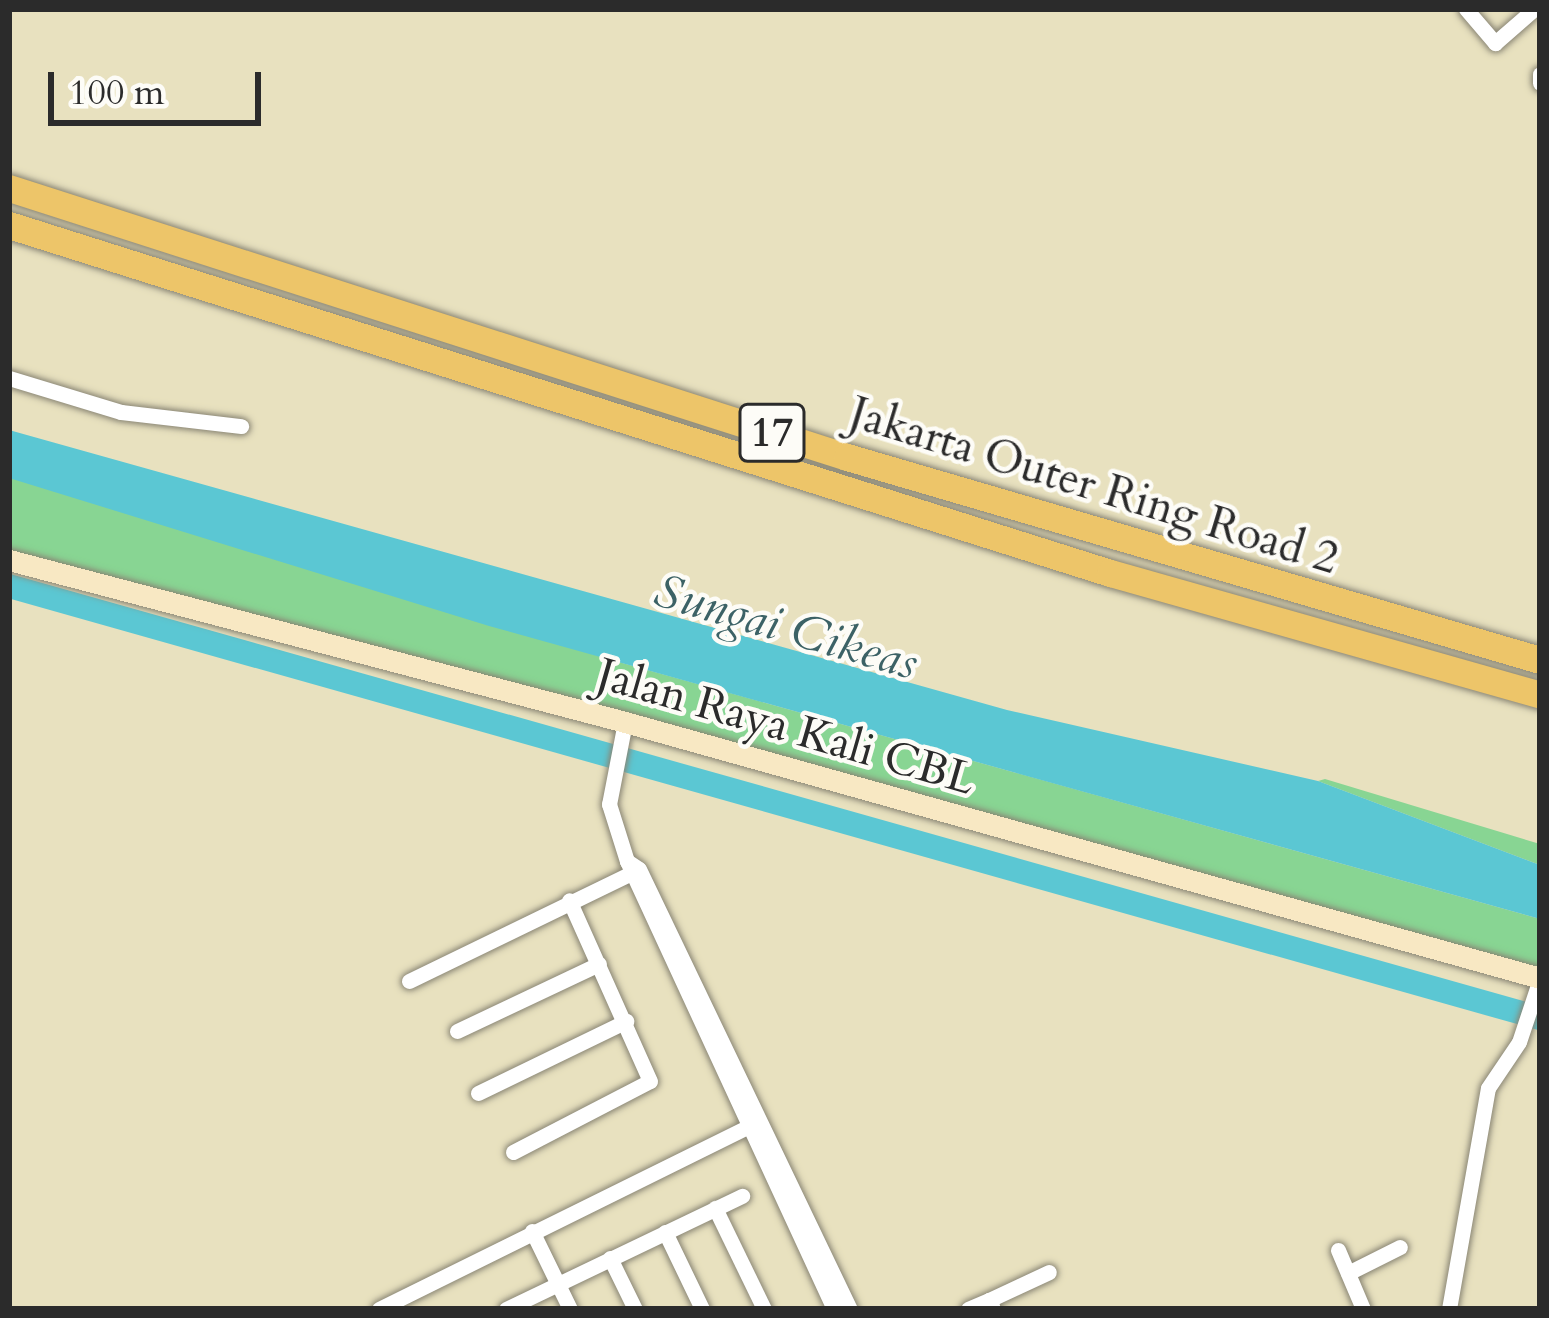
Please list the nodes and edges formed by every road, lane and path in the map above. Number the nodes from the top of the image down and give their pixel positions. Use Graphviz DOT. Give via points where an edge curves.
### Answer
graph roads {
  1 [pos="1466,9"];
  2 [pos="1534,9"];
  3 [pos="9,188"];
  4 [pos="9,225"];
  5 [pos="9,378"];
  6 [pos="241,426"];
  7 [pos="9,560"];
  8 [pos="1540,660"];
  9 [pos="1540,695"];
  10 [pos="625,722"];
  11 [pos="631,868"];
  12 [pos="569,900"];
  13 [pos="599,964"];
  14 [pos="1540,979"];
  15 [pos="409,981"];
  16 [pos="626,1021"];
  17 [pos="457,1031"];
  18 [pos="478,1093"];
  19 [pos="753,1124"];
  20 [pos="514,1152"];
  21 [pos="742,1196"];
  22 [pos="715,1208"];
  23 [pos="532,1231"];
  24 [pos="665,1232"];
  25 [pos="1400,1247"];
  26 [pos="1338,1250"];
  27 [pos="610,1258"];
  28 [pos="1048,1272"];
  29 [pos="1348,1273"];
  30 [pos="558,1284"];
  31 [pos="991,1304"];
  32 [pos="380,1309"];
  33 [pos="506,1309"];
  34 [pos="570,1309"];
  35 [pos="635,1309"];
  36 [pos="701,1309"];
  37 [pos="764,1309"];
  38 [pos="835,1309"];
  39 [pos="850,1309"];
  40 [pos="968,1309"];
  41 [pos="1363,1309"];
  42 [pos="1449,1309"];
  1 -- 2 [label="street" via="1495,43"];
  3 -- 8 [label="highway, Jakarta Outer Ring Road 2 / 17" via="868,464"];
  4 -- 9 [label="highway, Jakarta Outer Ring Road 2 / 17" via="1110,574"];
  5 -- 6 [label="street" via="122,412"];
  7 -- 10 [label="main road, Jalan Raya Kali CBL"];
  10 -- 11 [label="street" via="608,804"];
  10 -- 14 [label="main road, Jalan Raya Kali CBL"];
  11 -- 12 [label="street"];
  11 -- 19 [label="street"];
  12 -- 13 [label="street"];
  12 -- 15 [label="street"];
  13 -- 16 [label="street"];
  13 -- 17 [label="street"];
  14 -- 42 [label="street" via="1519,1042 1488,1088"];
  16 -- 18 [label="street"];
  16 -- 20 [label="street" via="648,1085"];
  19 -- 23 [label="street"];
  19 -- 38 [label="street"];
  19 -- 39 [label="street"];
  21 -- 22 [label="street"];
  22 -- 24 [label="street"];
  22 -- 37 [label="street"];
  23 -- 30 [label="street"];
  23 -- 32 [label="street"];
  24 -- 27 [label="street"];
  24 -- 36 [label="street"];
  25 -- 29 [label="street"];
  26 -- 29 [label="street"];
  27 -- 30 [label="street"];
  27 -- 35 [label="street"];
  28 -- 31 [label="street"];
  29 -- 41 [label="street"];
  30 -- 33 [label="street"];
  30 -- 34 [label="street"];
  31 -- 40 [label="street"];
}
